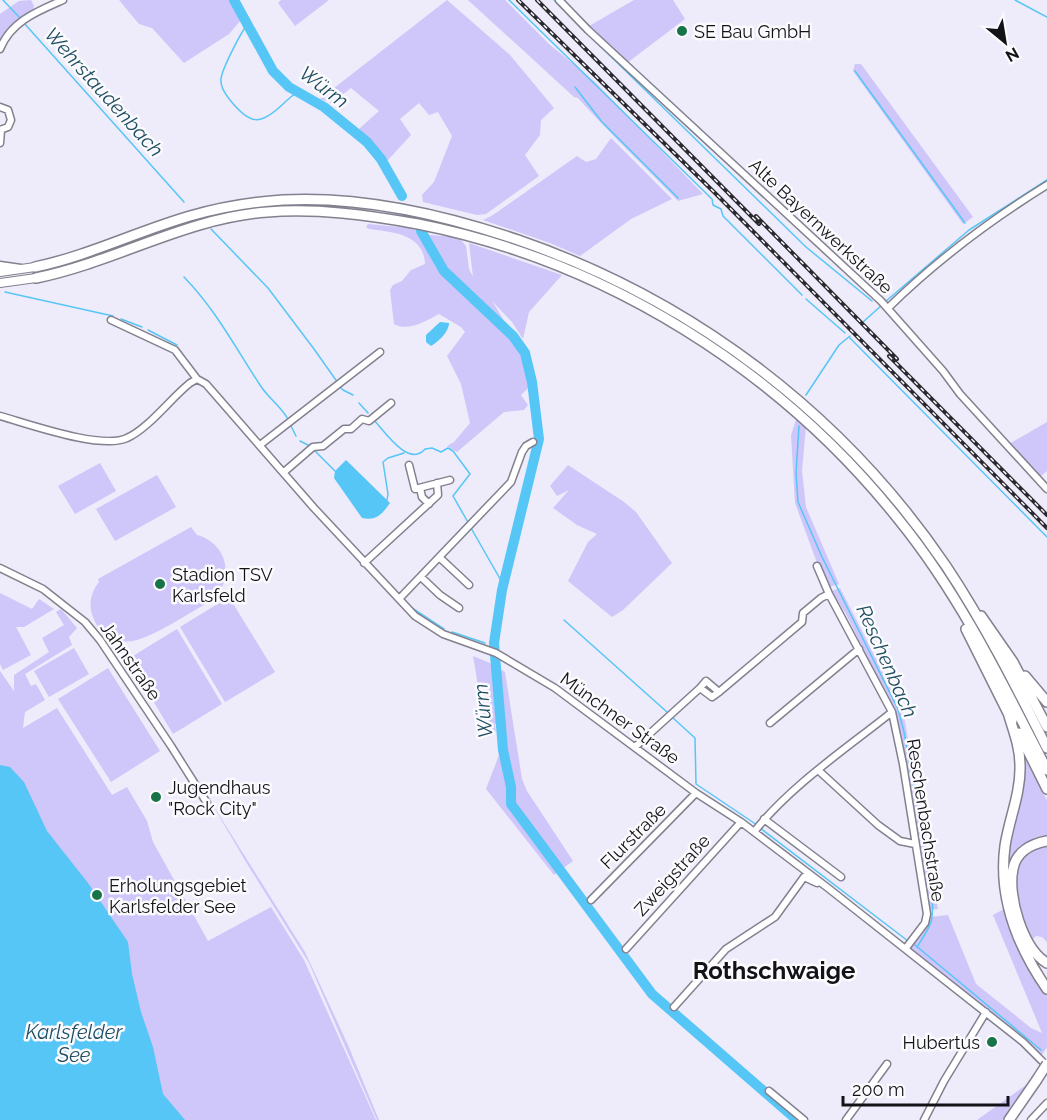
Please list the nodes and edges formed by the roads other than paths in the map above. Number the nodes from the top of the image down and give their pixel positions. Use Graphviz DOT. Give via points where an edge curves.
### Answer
graph roads {
  1 [pos="63,0"];
  2 [pos="559,0"];
  3 [pos="0,49"];
  4 [pos="0,107"];
  5 [pos="0,130"];
  6 [pos="0,143"];
  7 [pos="1047,185"];
  8 [pos="0,265"];
  9 [pos="35,267"];
  10 [pos="24,269"];
  11 [pos="0,272"];
  12 [pos="36,278"];
  13 [pos="0,283"];
  14 [pos="885,305"];
  15 [pos="111,320"];
  16 [pos="380,352"];
  17 [pos="197,379"];
  18 [pos="391,403"];
  19 [pos="0,416"];
  20 [pos="533,442"];
  21 [pos="260,445"];
  22 [pos="409,465"];
  23 [pos="284,472"];
  24 [pos="450,480"];
  25 [pos="438,483"];
  26 [pos="420,488"];
  27 [pos="1047,489"];
  28 [pos="429,504"];
  29 [pos="439,557"];
  30 [pos="364,563"];
  31 [pos="817,566"];
  32 [pos="0,568"];
  33 [pos="421,577"];
  34 [pos="469,585"];
  35 [pos="829,594"];
  36 [pos="821,597"];
  37 [pos="967,598"];
  38 [pos="399,599"];
  39 [pos="836,603"];
  40 [pos="958,604"];
  41 [pos="459,608"];
  42 [pos="859,649"];
  43 [pos="1012,662"];
  44 [pos="1047,702"];
  45 [pos="892,712"];
  46 [pos="1009,716"];
  47 [pos="770,723"];
  48 [pos="1047,727"];
  49 [pos="635,747"];
  50 [pos="1047,748"];
  51 [pos="818,770"];
  52 [pos="1047,770"];
  53 [pos="1047,789"];
  54 [pos="696,793"];
  55 [pos="207,803"];
  56 [pos="764,819"];
  57 [pos="741,822"];
  58 [pos="754,832"];
  59 [pos="1047,841"];
  60 [pos="915,844"];
  61 [pos="841,877"];
  62 [pos="828,888"];
  63 [pos="591,900"];
  64 [pos="906,948"];
  65 [pos="626,949"];
  66 [pos="1047,963"];
  67 [pos="1047,989"];
  68 [pos="674,1007"];
  69 [pos="986,1012"];
  70 [pos="887,1064"];
  71 [pos="1047,1065"];
  72 [pos="769,1091"];
  73 [pos="1047,1104"];
  74 [pos="804,1120"];
  75 [pos="846,1120"];
  76 [pos="924,1120"];
  77 [pos="1009,1120"];
  78 [pos="1031,1120"];
  1 -- 3 [label="street" via="18,23"];
  2 -- 14 [label="street, Alte Bayernwerkstraße"];
  4 -- 5 [label="street" via="8,110 11,120 8,127"];
  5 -- 6 [label="street"];
  7 -- 14 [label="street" via="970,236"];
  8 -- 10 [label="street"];
  9 -- 10 [label="main road"];
  9 -- 37 [label="highway" via="218,208 287,200 376,206 440,217 556,254 681,315 792,394 843,441 891,494"];
  10 -- 11 [label="main road"];
  12 -- 13 [label="main road"];
  12 -- 40 [label="highway" via="207,222 279,211 385,218 511,249 644,306 735,363 777,396 836,449 883,500"];
  14 -- 27 [label="street, Alte Bayernwerkstraße"];
  15 -- 17 [label="street, Münchner Straße" via="175,350"];
  16 -- 21 [label="street"];
  17 -- 19 [label="street" via="140,430 116,442 93,440"];
  17 -- 21 [label="street, Münchner Straße" via="206,384"];
  18 -- 23 [label="street" via="369,421 363,419 323,446 311,448"];
  20 -- 29 [label="street" via="522,453 511,482"];
  21 -- 23 [label="street, Münchner Straße"];
  22 -- 26 [label="street" via="415,489"];
  23 -- 30 [label="street, Münchner Straße"];
  24 -- 25 [label="street"];
  25 -- 26 [label="street"];
  25 -- 28 [label="street" via="438,495"];
  26 -- 28 [label="street"];
  28 -- 30 [label="street"];
  29 -- 33 [label="street"];
  29 -- 34 [label="street"];
  30 -- 38 [label="street, Münchner Straße"];
  31 -- 35 [label="street, Reschenbachstraße"];
  32 -- 55 [label="street, Jahnstraße" via="43,589 85,622"];
  33 -- 38 [label="street"];
  33 -- 41 [label="street"];
  35 -- 36 [label="street"];
  35 -- 39 [label="street, Reschenbachstraße"];
  36 -- 39 [label="street"];
  36 -- 49 [label="street" via="803,614 802,622 719,692 712,697 700,688"];
  37 -- 43 [label="highway"];
  37 -- 50 [label="highway"];
  38 -- 49 [label="street, Münchner Straße" via="437,631 493,651 555,688"];
  39 -- 42 [label="street, Reschenbachstraße"];
  40 -- 46 [label="highway" via="960,617"];
  40 -- 52 [label="highway"];
  42 -- 45 [label="street, Reschenbachstraße"];
  42 -- 47 [label="street"];
  43 -- 44 [label="highway"];
  43 -- 48 [label="highway"];
  45 -- 51 [label="street"];
  45 -- 60 [label="street, Reschenbachstraße"];
  46 -- 53 [label="highway"];
  46 -- 67 [label="highway" via="1020,767 1005,849 1007,905 1026,957"];
  49 -- 54 [label="street, Münchner Straße"];
  51 -- 56 [label="street"];
  51 -- 60 [label="street" via="878,825 900,841"];
  54 -- 57 [label="street, Münchner Straße"];
  54 -- 63 [label="street, Flurstraße"];
  56 -- 58 [label="street"];
  56 -- 61 [label="street"];
  57 -- 58 [label="street, Münchner Straße"];
  57 -- 65 [label="street, Zweigstraße"];
  58 -- 62 [label="street, Münchner Straße"];
  59 -- 66 [label="highway" via="1027,848 1018,857 1012,882 1026,939"];
  60 -- 64 [label="street, Reschenbachstraße" via="927,914 925,923"];
  62 -- 64 [label="street, Münchner Straße"];
  62 -- 68 [label="street" via="804,877 775,917 726,949"];
  64 -- 69 [label="street, Münchner Straße"];
  69 -- 71 [label="street, Münchner Straße"];
  69 -- 76 [label="street"];
  70 -- 75 [label="street"];
  71 -- 77 [label="highway, bridge"];
  72 -- 74 [label="street"];
  73 -- 78 [label="street"];
}
